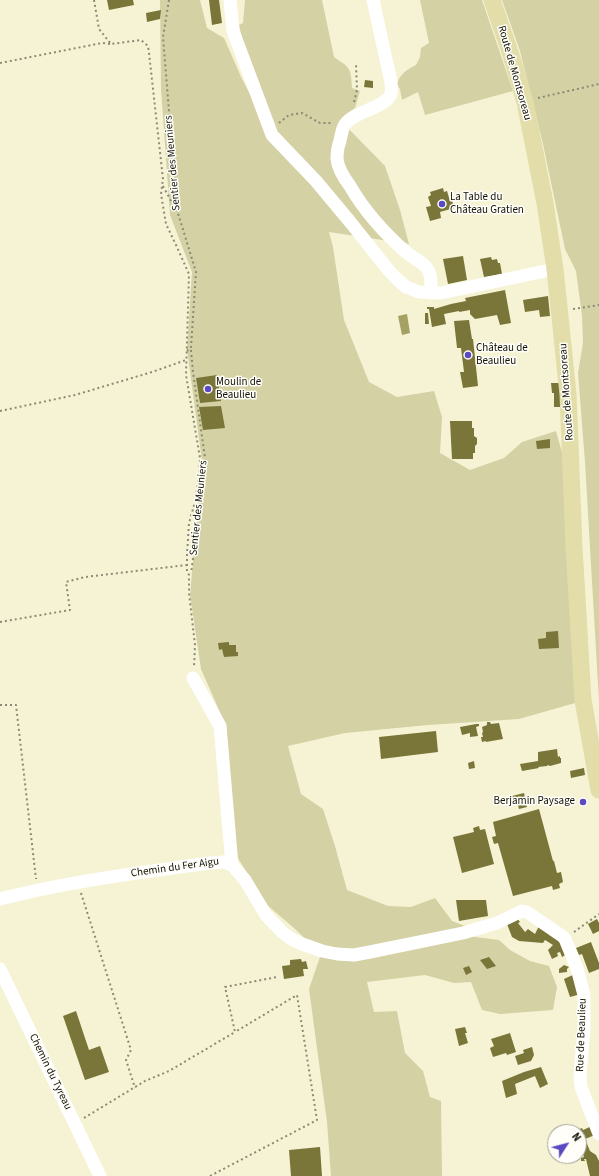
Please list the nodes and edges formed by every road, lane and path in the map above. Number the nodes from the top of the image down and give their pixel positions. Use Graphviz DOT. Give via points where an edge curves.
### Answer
graph roads {
  1 [pos="94,0"];
  2 [pos="170,0"];
  3 [pos="230,0"];
  4 [pos="373,0"];
  5 [pos="492,0"];
  6 [pos="110,44"];
  7 [pos="0,63"];
  8 [pos="356,64"];
  9 [pos="599,84"];
  10 [pos="525,102"];
  11 [pos="352,106"];
  12 [pos="334,123"];
  13 [pos="270,129"];
  14 [pos="162,184"];
  15 [pos="177,210"];
  16 [pos="555,269"];
  17 [pos="430,293"];
  18 [pos="599,305"];
  19 [pos="560,311"];
  20 [pos="191,348"];
  21 [pos="186,351"];
  22 [pos="186,360"];
  23 [pos="0,411"];
  24 [pos="187,565"];
  25 [pos="191,573"];
  26 [pos="0,622"];
  27 [pos="193,678"];
  28 [pos="0,705"];
  29 [pos="599,790"];
  30 [pos="232,865"];
  31 [pos="77,882"];
  32 [pos="37,890"];
  33 [pos="0,899"];
  34 [pos="599,914"];
  35 [pos="543,923"];
  36 [pos="564,939"];
  37 [pos="0,969"];
  38 [pos="277,977"];
  39 [pos="235,1032"];
  40 [pos="135,1088"];
  41 [pos="75,1124"];
  42 [pos="599,1134"];
  43 [pos="100,1176"];
  44 [pos="210,1176"];
  1 -- 6 [label="path" via="99,29"];
  2 -- 15 [label="path, Sentier des Meuniers" via="163,37"];
  3 -- 13 [label="street" via="233,32"];
  4 -- 17 [label="street" via="391,82 390,95 385,101 352,118 344,126 337,159 344,178 373,220 408,254 427,267 431,281"];
  5 -- 10 [label="main road, Route de Montsoreau"];
  6 -- 7 [label="path" via="102,43"];
  6 -- 14 [label="path" via="141,40 148,46"];
  8 -- 11 [label="path" via="357,90"];
  9 -- 10 [label="path"];
  10 -- 16 [label="main road, Route de Montsoreau"];
  12 -- 13 [label="path" via="320,123 302,113 289,115"];
  13 -- 17 [label="street" via="272,135 316,181 390,272 406,287"];
  14 -- 15 [label="path"];
  14 -- 21 [label="path" via="166,224 189,274"];
  15 -- 20 [label="path, Sentier des Meuniers" via="196,272"];
  16 -- 17 [label="street" via="463,289"];
  16 -- 19 [label="main road, Route de Montsoreau"];
  18 -- 19 [label="path"];
  19 -- 29 [label="main road, Route de Montsoreau" via="568,394 583,693"];
  20 -- 21 [label="path"];
  20 -- 25 [label="path, Sentier des Meuniers" via="192,372 206,465"];
  21 -- 22 [label="path"];
  22 -- 23 [label="path" via="75,395"];
  22 -- 24 [label="path" via="186,375 200,458 195,502 189,523"];
  24 -- 26 [label="path" via="85,576 66,582 70,610"];
  24 -- 27 [label="path" via="195,645"];
  27 -- 30 [label="street" via="220,726"];
  28 -- 32 [label="path" via="16,705"];
  30 -- 31 [label="street, Chemin du Fer Aigu" via="217,862"];
  30 -- 35 [label="street, Chemin du Fer Aigu" via="266,915 283,933 302,944 337,954 354,955 400,947 478,929 522,911 528,912"];
  31 -- 32 [label="street, Chemin du Fer Aigu"];
  31 -- 40 [label="path" via="131,1050 126,1060"];
  32 -- 33 [label="street, Chemin du Fer Aigu"];
  34 -- 36 [label="path"];
  35 -- 36 [label="street, Rue de Beaulieu"];
  36 -- 42 [label="street, Rue de Beaulieu" via="577,968 584,995 581,1087"];
  37 -- 41 [label="street, Chemin du Tyreau"];
  38 -- 39 [label="path" via="225,987"];
  39 -- 40 [label="path"];
  39 -- 44 [label="path" via="297,994 317,1120"];
  40 -- 41 [label="path"];
  41 -- 43 [label="street, Chemin du Tyreau"];
}
